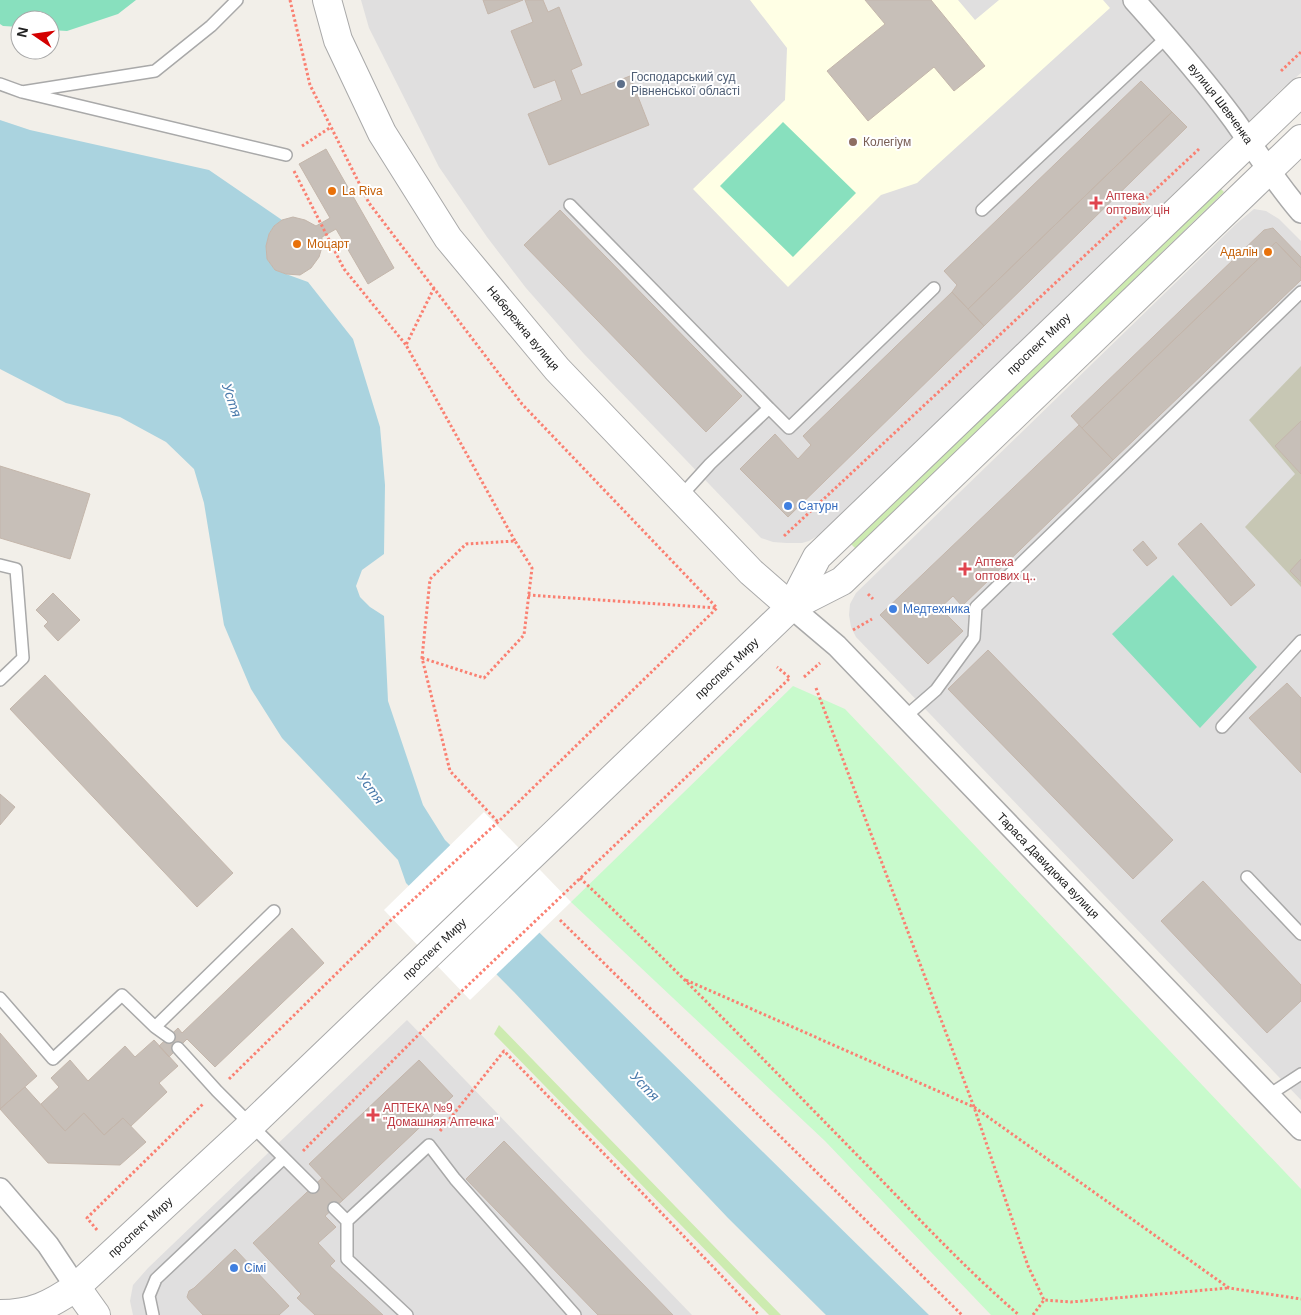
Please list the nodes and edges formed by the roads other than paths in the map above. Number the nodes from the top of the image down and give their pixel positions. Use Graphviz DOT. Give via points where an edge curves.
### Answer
graph roads {
  1 [pos="236,0"];
  2 [pos="327,0"];
  3 [pos="1134,0"];
  4 [pos="1166,37"];
  5 [pos="0,84"];
  6 [pos="22,92"];
  7 [pos="1301,92"];
  8 [pos="1301,138"];
  9 [pos="1249,141"];
  10 [pos="286,156"];
  11 [pos="1268,170"];
  12 [pos="570,205"];
  13 [pos="982,210"];
  14 [pos="1301,212"];
  15 [pos="934,288"];
  16 [pos="1301,292"];
  17 [pos="769,408"];
  18 [pos="680,497"];
  19 [pos="0,565"];
  20 [pos="791,608"];
  21 [pos="1301,641"];
  22 [pos="0,680"];
  23 [pos="905,717"];
  24 [pos="1222,727"];
  25 [pos="1247,877"];
  26 [pos="274,911"];
  27 [pos="1301,934"];
  28 [pos="0,998"];
  29 [pos="155,1027"];
  30 [pos="169,1037"];
  31 [pos="178,1048"];
  32 [pos="1301,1074"];
  33 [pos="1269,1096"];
  34 [pos="251,1125"];
  35 [pos="1301,1129"];
  36 [pos="287,1161"];
  37 [pos="313,1186"];
  38 [pos="0,1189"];
  39 [pos="334,1208"];
  40 [pos="347,1221"];
  41 [pos="76,1287"];
  42 [pos="0,1314"];
  43 [pos="96,1315"];
  44 [pos="153,1315"];
  45 [pos="407,1315"];
  46 [pos="575,1315"];
  1 -- 6 [label="lane" via="212,26 155,71"];
  2 -- 18 [label="street, Набережна вулиця" via="338,40 382,133 448,238 557,369"];
  3 -- 4 [label="street, вулиця Шевченка"];
  4 -- 9 [label="street, вулиця Шевченка"];
  4 -- 13 [label="lane"];
  5 -- 6 [label="lane"];
  6 -- 10 [label="lane"];
  7 -- 9 [label="street, проспект Миру"];
  8 -- 11 [label="street, проспект Миру"];
  9 -- 11 [label="street, вулиця Шевченка"];
  9 -- 20 [label="street, проспект Миру" via="817,557"];
  11 -- 14 [label="street, вулиця Шевченка"];
  11 -- 20 [label="street, проспект Миру" via="842,581"];
  12 -- 17 [label="lane"];
  15 -- 17 [label="lane" via="789,428"];
  16 -- 23 [label="lane" via="976,607 974,638 936,690"];
  17 -- 18 [label="lane"];
  18 -- 20 [label="street, Набережна вулиця" via="751,572"];
  19 -- 22 [label="lane" via="16,569 23,658"];
  20 -- 23 [label="street, Тараса Давидюка вулиця" via="837,646"];
  20 -- 34 [label="street, проспект Миру"];
  21 -- 24 [label="lane"];
  23 -- 33 [label="street, Тараса Давидюка вулиця"];
  25 -- 27 [label="lane"];
  26 -- 29 [label="lane"];
  28 -- 29 [label="lane" via="54,1059 122,994"];
  29 -- 30 [label="lane"];
  31 -- 34 [label="lane"];
  32 -- 33 [label="lane"];
  33 -- 35 [label="street, Тараса Давидюка вулиця"];
  34 -- 36 [label="lane"];
  34 -- 41 [label="street, проспект Миру"];
  36 -- 37 [label="lane"];
  36 -- 44 [label="lane" via="156,1279 150,1296"];
  38 -- 41 [label="street" via="48,1244"];
  39 -- 40 [label="lane"];
  40 -- 45 [label="lane" via="347,1259"];
  40 -- 46 [label="lane" via="429,1145"];
  41 -- 42 [label="street, проспект Миру" via="39,1309"];
  41 -- 43 [label="street"];
}
